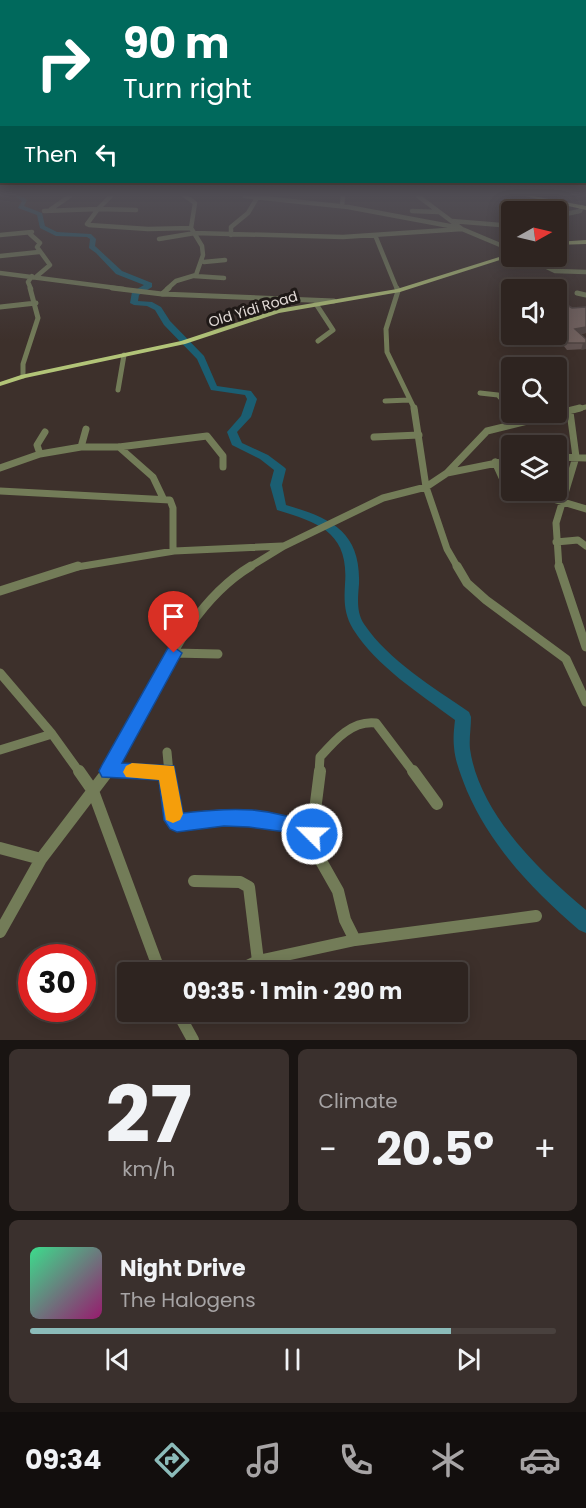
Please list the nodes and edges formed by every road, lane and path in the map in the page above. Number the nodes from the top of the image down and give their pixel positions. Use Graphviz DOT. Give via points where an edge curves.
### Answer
graph roads {
  1 [pos="39,245"];
  2 [pos="202,245"];
  3 [pos="379,245"];
  4 [pos="39,252"];
  5 [pos="0,256"];
  6 [pos="501,256"];
  7 [pos="225,260"];
  8 [pos="204,262"];
  9 [pos="547,267"];
  10 [pos="586,272"];
  11 [pos="0,273"];
  12 [pos="34,276"];
  13 [pos="194,276"];
  14 [pos="224,278"];
  15 [pos="398,291"];
  16 [pos="577,293"];
  17 [pos="162,294"];
  18 [pos="586,295"];
  19 [pos="334,301"];
  20 [pos="36,303"];
  21 [pos="316,304"];
  22 [pos="0,307"];
  23 [pos="318,341"];
  24 [pos="124,355"];
  25 [pos="23,376"];
  26 [pos="0,384"];
  27 [pos="118,390"];
  28 [pos="480,393"];
  29 [pos="501,398"];
  30 [pos="409,400"];
  31 [pos="385,401"];
  32 [pos="586,407"];
  33 [pos="567,412"];
  34 [pos="570,412"];
  35 [pos="515,423"];
  36 [pos="86,429"];
  37 [pos="45,432"];
  38 [pos="419,435"];
  39 [pos="374,437"];
  40 [pos="81,447"];
  41 [pos="119,447"];
  42 [pos="40,454"];
  43 [pos="567,457"];
  44 [pos="577,457"];
  45 [pos="586,458"];
  46 [pos="501,461"];
  47 [pos="495,462"];
  48 [pos="223,467"];
  49 [pos="0,468"];
  50 [pos="447,473"];
  51 [pos="426,487"];
  52 [pos="0,491"];
  53 [pos="163,498"];
  54 [pos="560,503"];
  55 [pos="586,509"];
  56 [pos="556,542"];
  57 [pos="284,546"];
  58 [pos="586,546"];
  59 [pos="173,549"];
  60 [pos="0,591"];
  61 [pos="584,633"];
  62 [pos="586,647"];
  63 [pos="174,653"];
  64 [pos="218,654"];
  65 [pos="0,673"];
  66 [pos="584,686"];
  67 [pos="586,702"];
  68 [pos="52,734"];
  69 [pos="0,750"];
  70 [pos="167,752"];
  71 [pos="108,771"];
  72 [pos="168,772"];
  73 [pos="93,791"];
  74 [pos="437,804"];
  75 [pos="312,834"];
  76 [pos="0,848"];
  77 [pos="41,859"];
  78 [pos="194,881"];
  79 [pos="536,916"];
  80 [pos="0,932"];
  81 [pos="356,940"];
  82 [pos="258,961"];
  83 [pos="156,962"];
  84 [pos="183,1022"];
  85 [pos="193,1040"];
  1 -- 4 [label="street"];
  2 -- 8 [label="street"];
  3 -- 15 [label="street"];
  4 -- 5 [label="street"];
  4 -- 12 [label="street" via="50,265"];
  6 -- 15 [label="main road, Old Yidi Road"];
  7 -- 8 [label="street"];
  8 -- 13 [label="street"];
  9 -- 10 [label="street"];
  11 -- 12 [label="street"];
  12 -- 17 [label="street"];
  12 -- 20 [label="street" via="28,282"];
  13 -- 14 [label="street"];
  13 -- 17 [label="street" via="176,281"];
  15 -- 19 [label="main road, Old Yidi Road"];
  15 -- 30 [label="street" via="385,341 391,365"];
  16 -- 18 [label="street"];
  17 -- 19 [label="street"];
  19 -- 21 [label="main road, Old Yidi Road"];
  20 -- 22 [label="street"];
  20 -- 25 [label="street" via="35,338 21,365"];
  21 -- 23 [label="street" via="333,330"];
  21 -- 24 [label="main road, Old Yidi Road" via="278,311 186,342"];
  24 -- 25 [label="main road, Old Yidi Road"];
  24 -- 27 [label="street"];
  25 -- 26 [label="main road, Old Yidi Road"];
  28 -- 29 [label="street"];
  30 -- 31 [label="street"];
  30 -- 38 [label="street"];
  32 -- 34 [label="street"];
  33 -- 34 [label="street"];
  34 -- 44 [label="street"];
  35 -- 50 [label="street" via="487,430"];
  36 -- 40 [label="street"];
  37 -- 42 [label="street" via="37,445"];
  38 -- 39 [label="street"];
  38 -- 51 [label="street"];
  40 -- 41 [label="street"];
  40 -- 42 [label="street"];
  41 -- 48 [label="street" via="207,436 223,456"];
  41 -- 53 [label="street" via="153,477"];
  42 -- 49 [label="street"];
  43 -- 44 [label="street"];
  44 -- 45 [label="street"];
  44 -- 54 [label="street"];
  46 -- 47 [label="street"];
  47 -- 50 [label="street"];
  47 -- 54 [label="street" via="510,495 540,495"];
  50 -- 51 [label="street"];
  51 -- 57 [label="street" via="383,498"];
  51 -- 66 [label="street" via="447,549 467,583 566,659"];
  52 -- 53 [label="street"];
  53 -- 59 [label="street" via="172,503"];
  54 -- 55 [label="street"];
  54 -- 56 [label="street"];
  56 -- 58 [label="street" via="578,540"];
  56 -- 61 [label="street" via="564,593"];
  57 -- 59 [label="street"];
  57 -- 63 [label="street" via="234,576 214,596"];
  59 -- 60 [label="street" via="126,555 30,578"];
  61 -- 62 [label="street"];
  63 -- 64 [label="street"];
  63 -- 71 [label="street"];
  65 -- 68 [label="street"];
  66 -- 67 [label="street"];
  68 -- 69 [label="street"];
  68 -- 73 [label="street"];
  70 -- 72 [label="street"];
  71 -- 72 [label="street"];
  71 -- 73 [label="street"];
  72 -- 75 [label="street" via="177,823 249,818 289,824"];
  73 -- 77 [label="street"];
  73 -- 83 [label="street"];
  74 -- 75 [label="street" via="376,723 361,722 320,757"];
  75 -- 81 [label="street"];
  76 -- 77 [label="street"];
  77 -- 80 [label="street"];
  78 -- 82 [label="street" via="240,882 249,887"];
  79 -- 81 [label="street"];
  81 -- 82 [label="street"];
  84 -- 85 [label="street"];
}
